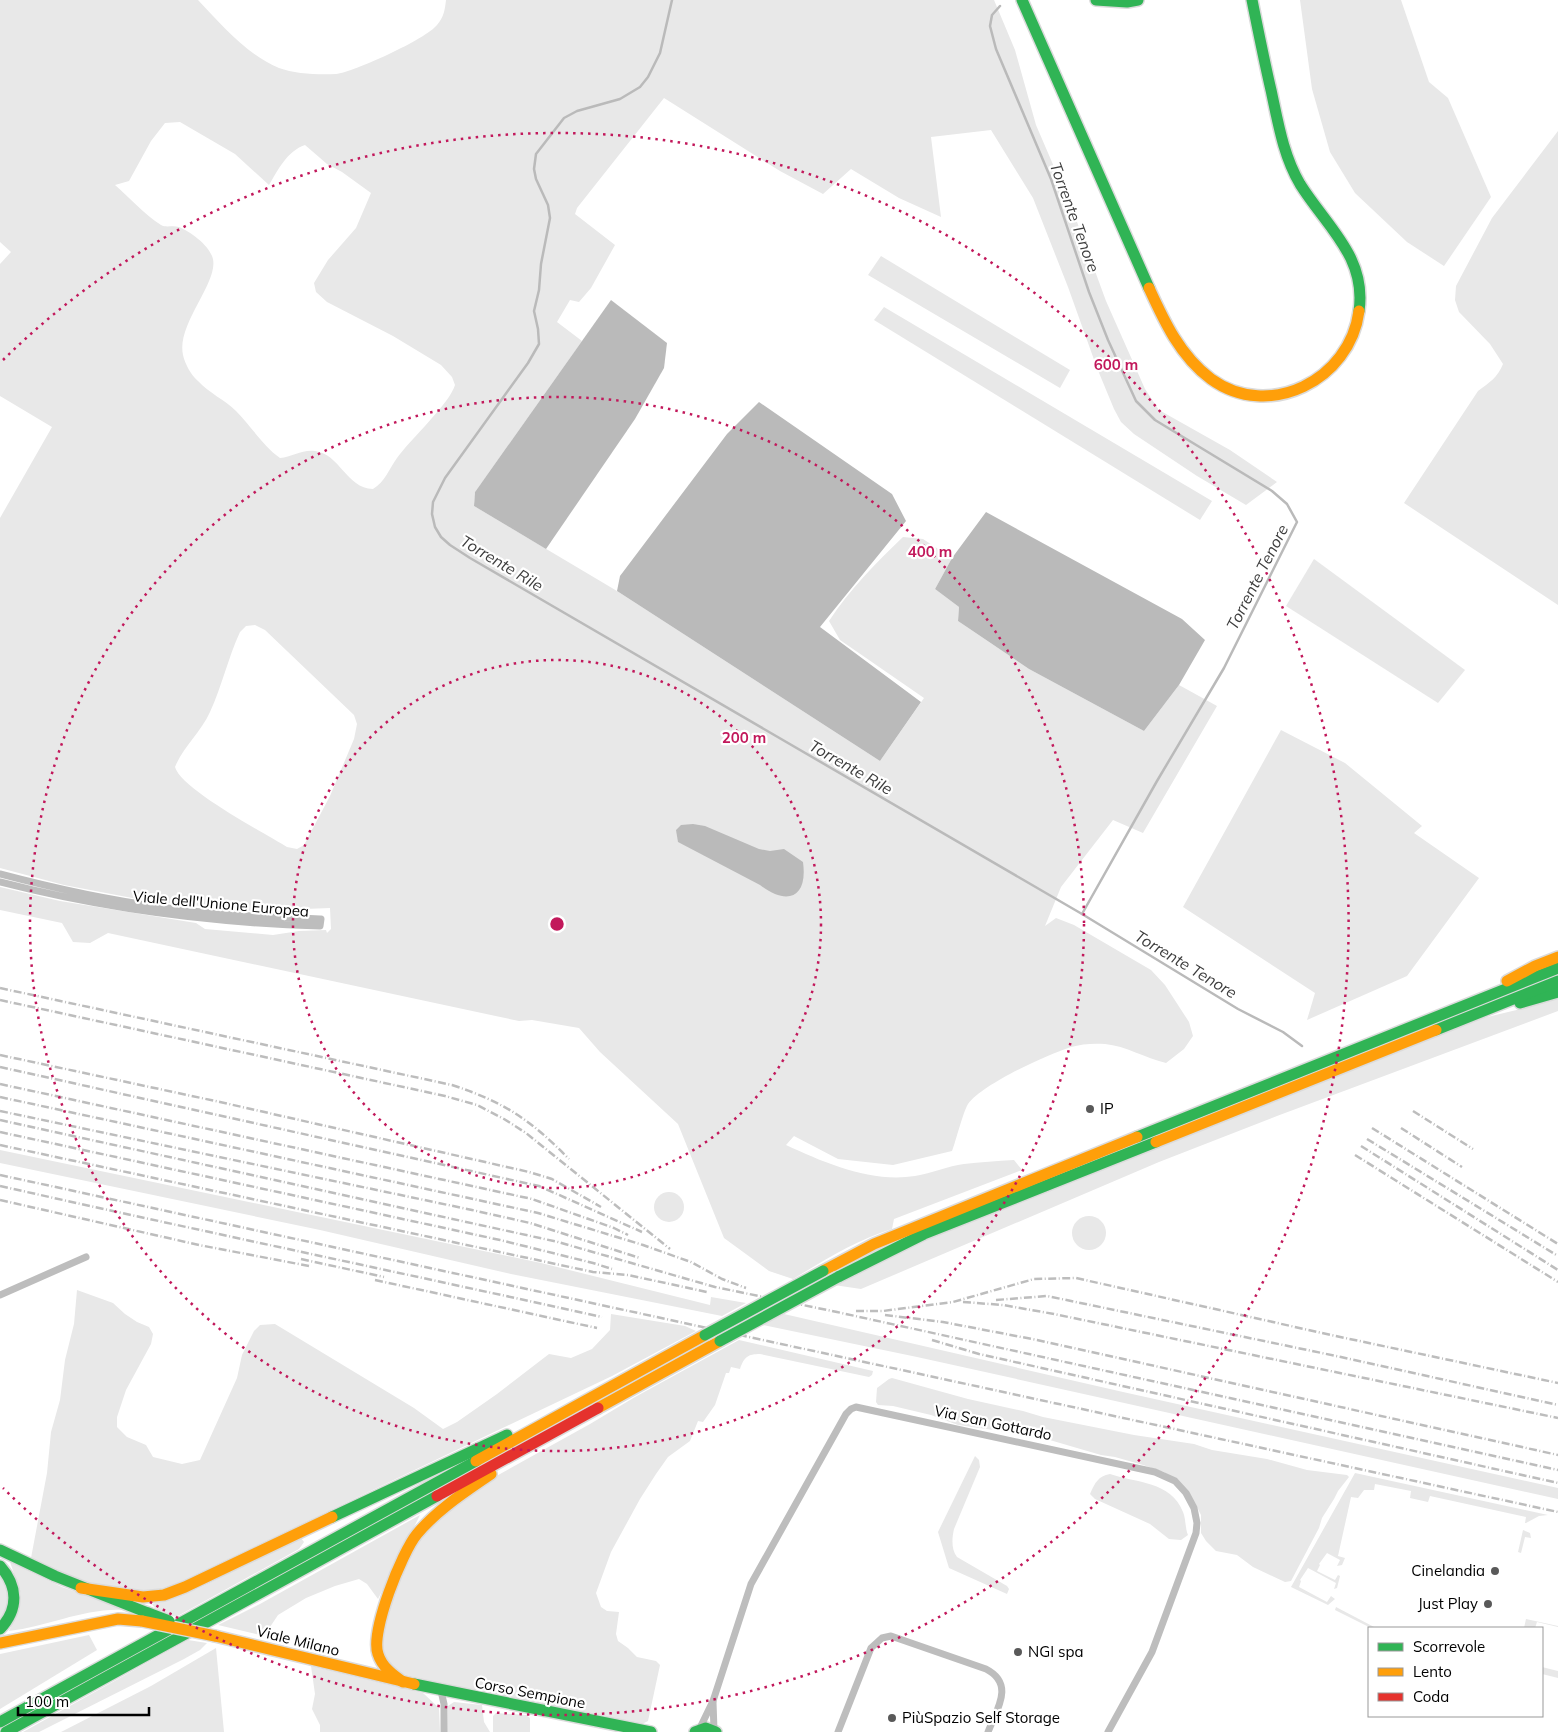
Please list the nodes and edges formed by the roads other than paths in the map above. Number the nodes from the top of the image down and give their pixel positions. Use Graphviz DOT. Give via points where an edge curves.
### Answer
graph roads {
  1 [pos="1022,0"];
  2 [pos="1096,0"];
  3 [pos="1138,0"];
  4 [pos="1252,0"];
  5 [pos="0,874"];
  6 [pos="0,882"];
  7 [pos="1558,957"];
  8 [pos="1558,968"];
  9 [pos="1558,981"];
  10 [pos="1558,992"];
  11 [pos="1461,1006"];
  12 [pos="1464,1018"];
  13 [pos="86,1257"];
  14 [pos="0,1294"];
  15 [pos="569,1409"];
  16 [pos="576,1420"];
  17 [pos="0,1551"];
  18 [pos="0,1566"];
  19 [pos="81,1588"];
  20 [pos="145,1617"];
  21 [pos="0,1629"];
  22 [pos="2,1643"];
  23 [pos="403,1682"];
  24 [pos="441,1691"];
  25 [pos="712,1702"];
  26 [pos="0,1722"];
  27 [pos="697,1731"];
  28 [pos="715,1731"];
  29 [pos="6,1732"];
  30 [pos="444,1732"];
  31 [pos="652,1732"];
  32 [pos="838,1732"];
  33 [pos="988,1732"];
  34 [pos="1108,1732"];
  1 -- 4 [label="main road" via="1163,319 1176,341 1195,365 1222,386 1244,394 1272,396 1316,381 1342,359 1357,331 1362,299 1356,270 1344,246 1304,190 1281,139"];
  2 -- 3 [label="main road"];
  5 -- 6 [label="street, Viale dell'Unione Europea" via="89,895 161,907 321,919 320,926 265,925 162,915 88,903"];
  7 -- 11 [label="main road"];
  8 -- 11 [label="main road"];
  9 -- 12 [label="main road"];
  10 -- 12 [label="main road"];
  11 -- 15 [label="main road, bridge" via="874,1244"];
  12 -- 16 [label="main road, bridge" via="941,1227 838,1277"];
  13 -- 14 [label="street"];
  15 -- 19 [label="main road" via="499,1438 164,1595 143,1597"];
  15 -- 26 [label="main road"];
  16 -- 23 [label="main road" via="458,1498 432,1518 412,1541 377,1632 376,1648 380,1660"];
  16 -- 29 [label="main road"];
  17 -- 19 [label="main road, Viale Milano"];
  18 -- 21 [label="main road" via="10,1579 15,1598 10,1616"];
  19 -- 20 [label="main road, Viale Milano"];
  20 -- 22 [label="main road, Viale Milano" via="118,1619"];
  20 -- 23 [label="main road, Viale Milano, bridge"];
  23 -- 24 [label="main road, Corso Sempione"];
  24 -- 30 [label="street"];
  24 -- 31 [label="main road, Corso Sempione"];
  25 -- 27 [label="street, Via San Gottardo"];
  25 -- 28 [label="street, Via San Gottardo"];
  25 -- 34 [label="street, Via San Gottardo" via="751,1584 846,1414 856,1407 1155,1472 1175,1481 1186,1493 1197,1523 1193,1544 1152,1652"];
  27 -- 28 [label="main road" via="706,1728"];
  32 -- 33 [label="street" via="871,1648 882,1638 891,1636 996,1675 1001,1680 1002,1691"];
}
